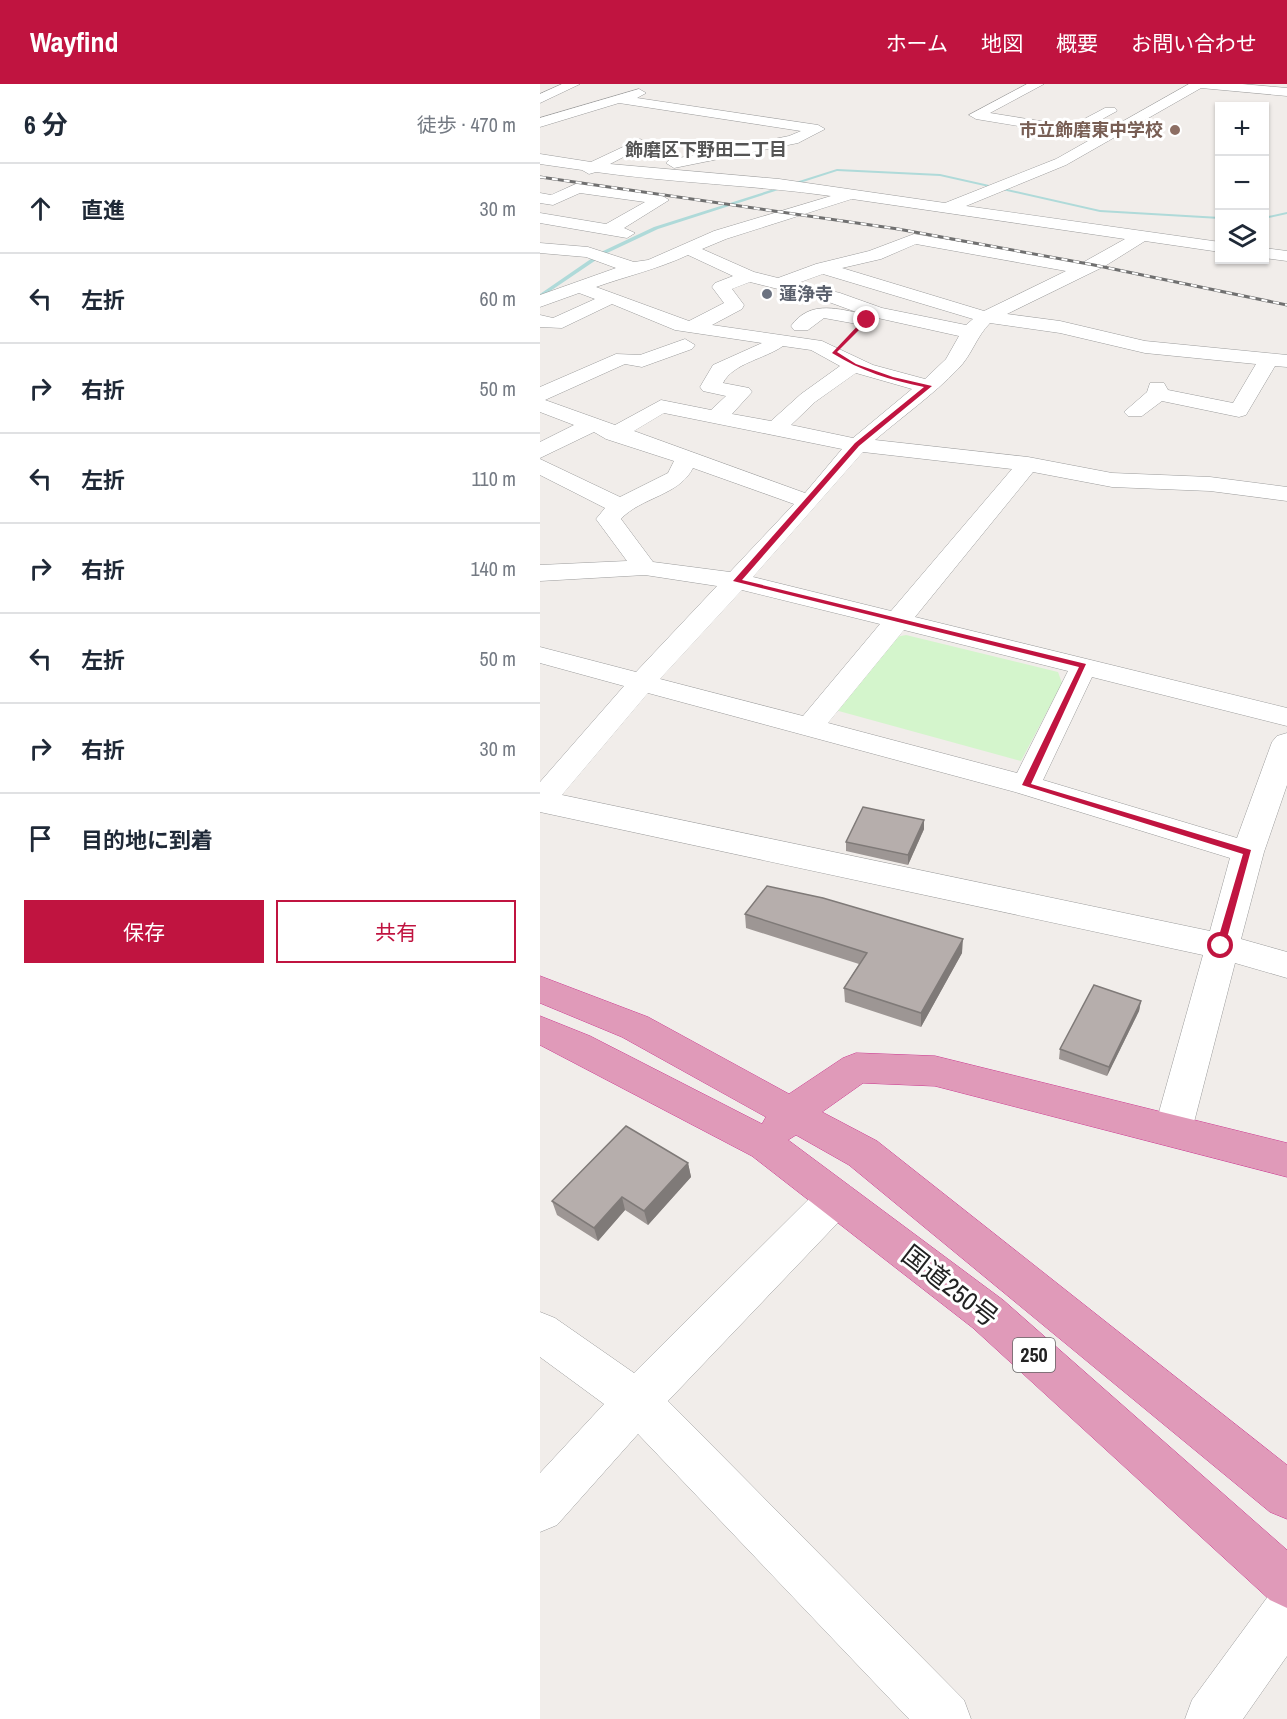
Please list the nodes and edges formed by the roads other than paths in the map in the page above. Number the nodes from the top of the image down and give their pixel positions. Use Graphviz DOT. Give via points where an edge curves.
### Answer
graph roads {
  1 [pos="573,84"];
  2 [pos="1037,84"];
  3 [pos="1199,84"];
  4 [pos="1269,87"];
  5 [pos="649,90"];
  6 [pos="1287,93"];
  7 [pos="540,99"];
  8 [pos="617,99"];
  9 [pos="1128,102"];
  10 [pos="540,123"];
  11 [pos="640,143"];
  12 [pos="540,159"];
  13 [pos="595,167"];
  14 [pos="556,177"];
  15 [pos="853,195"];
  16 [pos="544,202"];
  17 [pos="946,209"];
  18 [pos="540,218"];
  19 [pos="608,230"];
  20 [pos="627,233"];
  21 [pos="1140,237"];
  22 [pos="1215,246"];
  23 [pos="540,248"];
  24 [pos="690,250"];
  25 [pos="1269,254"];
  26 [pos="1287,256"];
  27 [pos="633,268"];
  28 [pos="822,268"];
  29 [pos="1084,269"];
  30 [pos="748,276"];
  31 [pos="782,283"];
  32 [pos="580,288"];
  33 [pos="611,298"];
  34 [pos="540,301"];
  35 [pos="755,304"];
  36 [pos="872,316"];
  37 [pos="540,321"];
  38 [pos="978,324"];
  39 [pos="801,326"];
  40 [pos="687,333"];
  41 [pos="733,333"];
  42 [pos="779,340"];
  43 [pos="834,352"];
  44 [pos="1277,361"];
  45 [pos="854,365"];
  46 [pos="720,369"];
  47 [pos="929,386"];
  48 [pos="540,395"];
  49 [pos="540,405"];
  50 [pos="1135,412"];
  51 [pos="716,417"];
  52 [pos="744,423"];
  53 [pos="590,425"];
  54 [pos="776,428"];
  55 [pos="614,434"];
  56 [pos="857,445"];
  57 [pos="540,451"];
  58 [pos="693,460"];
  59 [pos="1028,464"];
  60 [pos="540,466"];
  61 [pos="1287,494"];
  62 [pos="809,502"];
  63 [pos="620,506"];
  64 [pos="645,568"];
  65 [pos="540,573"];
  66 [pos="737,581"];
  67 [pos="896,621"];
  68 [pos="540,655"];
  69 [pos="1084,666"];
  70 [pos="642,682"];
  71 [pos="1287,717"];
  72 [pos="809,726"];
  73 [pos="1287,742"];
  74 [pos="1026,785"];
  75 [pos="540,802"];
  76 [pos="1275,818"];
  77 [pos="1248,852"];
  78 [pos="1221,946"];
  79 [pos="1287,965"];
  80 [pos="540,989"];
  81 [pos="540,1030"];
  82 [pos="792,1112"];
  83 [pos="1173,1130"];
  84 [pos="766,1145"];
  85 [pos="1287,1160"];
  86 [pos="836,1198"];
  87 [pos="540,1332"];
  88 [pos="637,1401"];
  89 [pos="1287,1495"];
  90 [pos="540,1508"];
  91 [pos="1287,1583"];
  92 [pos="1287,1613"];
  93 [pos="945,1719"];
  94 [pos="1211,1719"];
  1 -- 7 [label="street"];
  2 -- 9 [label="street" via="976,115 1073,131"];
  3 -- 4 [label="street"];
  3 -- 17 [label="street" via="1061,162"];
  4 -- 6 [label="street"];
  5 -- 8 [label="street"];
  8 -- 10 [label="street"];
  8 -- 13 [label="street" via="818,129 781,142 671,163"];
  11 -- 13 [label="street"];
  12 -- 13 [label="street"];
  13 -- 14 [label="street"];
  13 -- 15 [label="street" via="800,186"];
  15 -- 17 [label="street"];
  15 -- 24 [label="street" via="720,235"];
  16 -- 19 [label="street" via="578,188 661,200"];
  17 -- 21 [label="street"];
  18 -- 19 [label="street"];
  19 -- 20 [label="street"];
  21 -- 22 [label="street"];
  21 -- 29 [label="street"];
  23 -- 27 [label="street" via="601,256"];
  24 -- 27 [label="street"];
  24 -- 30 [label="street"];
  25 -- 26 [label="street"];
  27 -- 32 [label="street"];
  28 -- 29 [label="street" via="875,255 914,239"];
  28 -- 31 [label="street"];
  28 -- 38 [label="street"];
  29 -- 38 [label="street"];
  30 -- 31 [label="street"];
  30 -- 40 [label="street" via="721,287 735,305"];
  31 -- 36 [label="street" via="833,297"];
  32 -- 33 [label="street"];
  32 -- 34 [label="street"];
  33 -- 37 [label="street" via="555,324"];
  33 -- 40 [label="street"];
  35 -- 41 [label="street" via="749,311 753,316"];
  36 -- 38 [label="street"];
  36 -- 39 [label="street" via="820,312"];
  36 -- 43 [label="street"];
  38 -- 44 [label="street" via="1060,327 1145,347"];
  38 -- 47 [label="street" via="953,363"];
  40 -- 41 [label="street"];
  40 -- 46 [label="street"];
  40 -- 48 [label="street" via="642,361 623,358"];
  41 -- 42 [label="street"];
  42 -- 43 [label="street"];
  42 -- 46 [label="street"];
  43 -- 45 [label="street"];
  44 -- 50 [label="street" via="1239,411 1158,390"];
  45 -- 47 [label="street" via="891,379"];
  45 -- 54 [label="street" via="808,398"];
  46 -- 51 [label="street" via="710,387 742,392"];
  47 -- 56 [label="street"];
  49 -- 53 [label="street"];
  51 -- 52 [label="street"];
  51 -- 55 [label="street" via="661,406"];
  52 -- 54 [label="street"];
  52 -- 58 [label="street"];
  53 -- 55 [label="street"];
  53 -- 57 [label="street"];
  54 -- 56 [label="street"];
  55 -- 58 [label="street"];
  56 -- 59 [label="street"];
  56 -- 62 [label="street"];
  58 -- 62 [label="street"];
  58 -- 63 [label="street" via="677,477"];
  59 -- 61 [label="street" via="1112,480 1210,484"];
  59 -- 67 [label="street"];
  60 -- 63 [label="street"];
  62 -- 66 [label="street"];
  63 -- 64 [label="street" via="608,519"];
  64 -- 65 [label="street"];
  64 -- 66 [label="street"];
  66 -- 67 [label="street"];
  66 -- 70 [label="street"];
  67 -- 69 [label="street"];
  67 -- 72 [label="street"];
  68 -- 70 [label="street"];
  69 -- 71 [label="street"];
  69 -- 74 [label="street"];
  70 -- 72 [label="street"];
  70 -- 75 [label="street"];
  72 -- 74 [label="street"];
  73 -- 76 [label="street"];
  74 -- 77 [label="street"];
  75 -- 78 [label="street"];
  76 -- 77 [label="street"];
  77 -- 78 [label="street"];
  78 -- 79 [label="street"];
  78 -- 83 [label="street"];
  80 -- 82 [label="highway, 250" via="634,1027"];
  81 -- 84 [label="highway, 国道250号 / 250"];
  82 -- 83 [label="highway" via="856,1068 935,1071"];
  82 -- 84 [label="highway"];
  82 -- 89 [label="highway, 250" via="863,1153"];
  83 -- 85 [label="highway"];
  84 -- 86 [label="highway, 国道250号 / 250"];
  86 -- 88 [label="street"];
  86 -- 91 [label="highway, 国道250号 / 250" via="988,1314"];
  87 -- 88 [label="street"];
  88 -- 90 [label="street"];
  88 -- 93 [label="street"];
  92 -- 94 [label="street"];
}
